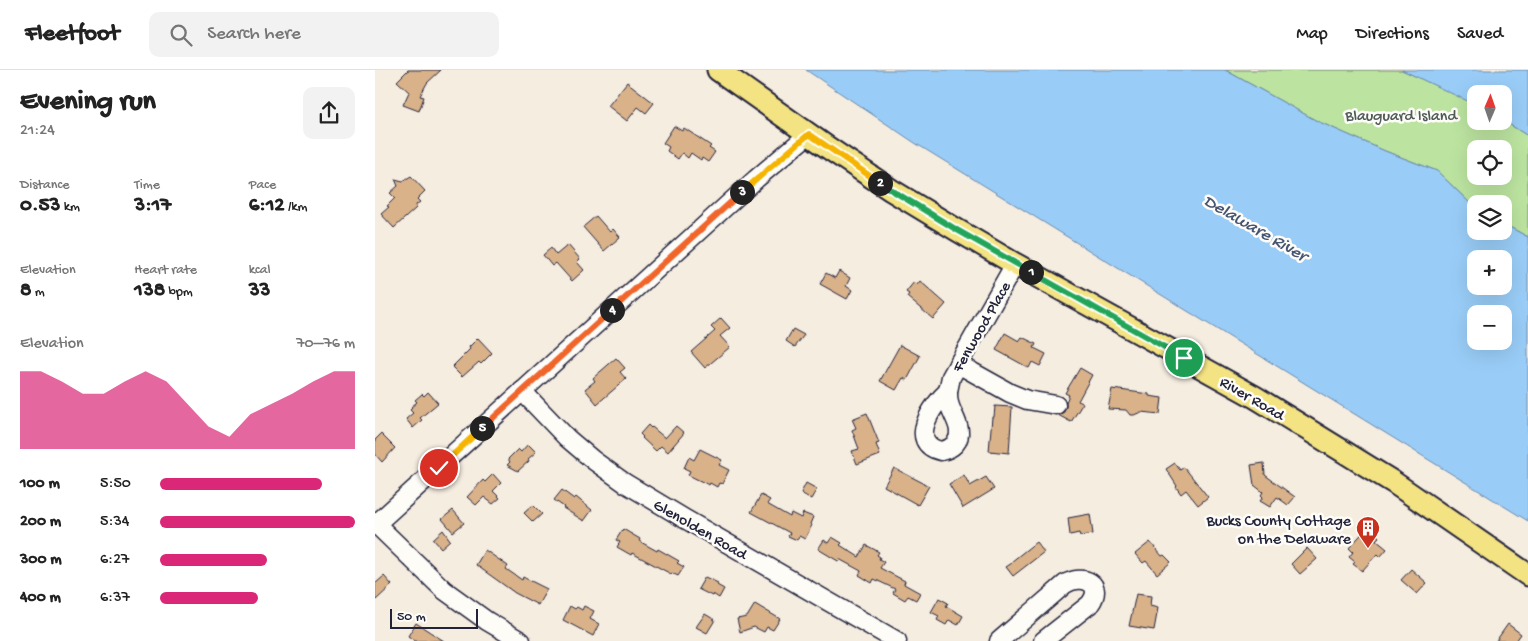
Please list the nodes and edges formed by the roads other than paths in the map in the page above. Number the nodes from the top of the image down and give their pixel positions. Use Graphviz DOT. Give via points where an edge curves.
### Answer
graph roads {
  1 [pos="718,70"];
  2 [pos="809,134"];
  3 [pos="1015,264"];
  4 [pos="958,364"];
  5 [pos="522,391"];
  6 [pos="948,391"];
  7 [pos="1056,405"];
  8 [pos="375,525"];
  9 [pos="1528,575"];
  10 [pos="521,641"];
  11 [pos="897,641"];
  12 [pos="999,641"];
  13 [pos="1043,641"];
  1 -- 2 [label="main road, River Road"];
  2 -- 3 [label="main road, River Road" via="891,190"];
  2 -- 5 [label="street"];
  3 -- 4 [label="street, Fenwood Place"];
  3 -- 9 [label="main road, River Road" via="1295,421 1393,482"];
  4 -- 6 [label="street, Fenwood Place"];
  4 -- 7 [label="street" via="1010,393"];
  5 -- 8 [label="street"];
  5 -- 11 [label="street, Glenolden Road" via="567,438 625,483"];
  8 -- 10 [label="street" via="444,590"];
  12 -- 13 [label="street" via="1065,584 1077,579 1091,582 1095,591 1090,604"];
}
